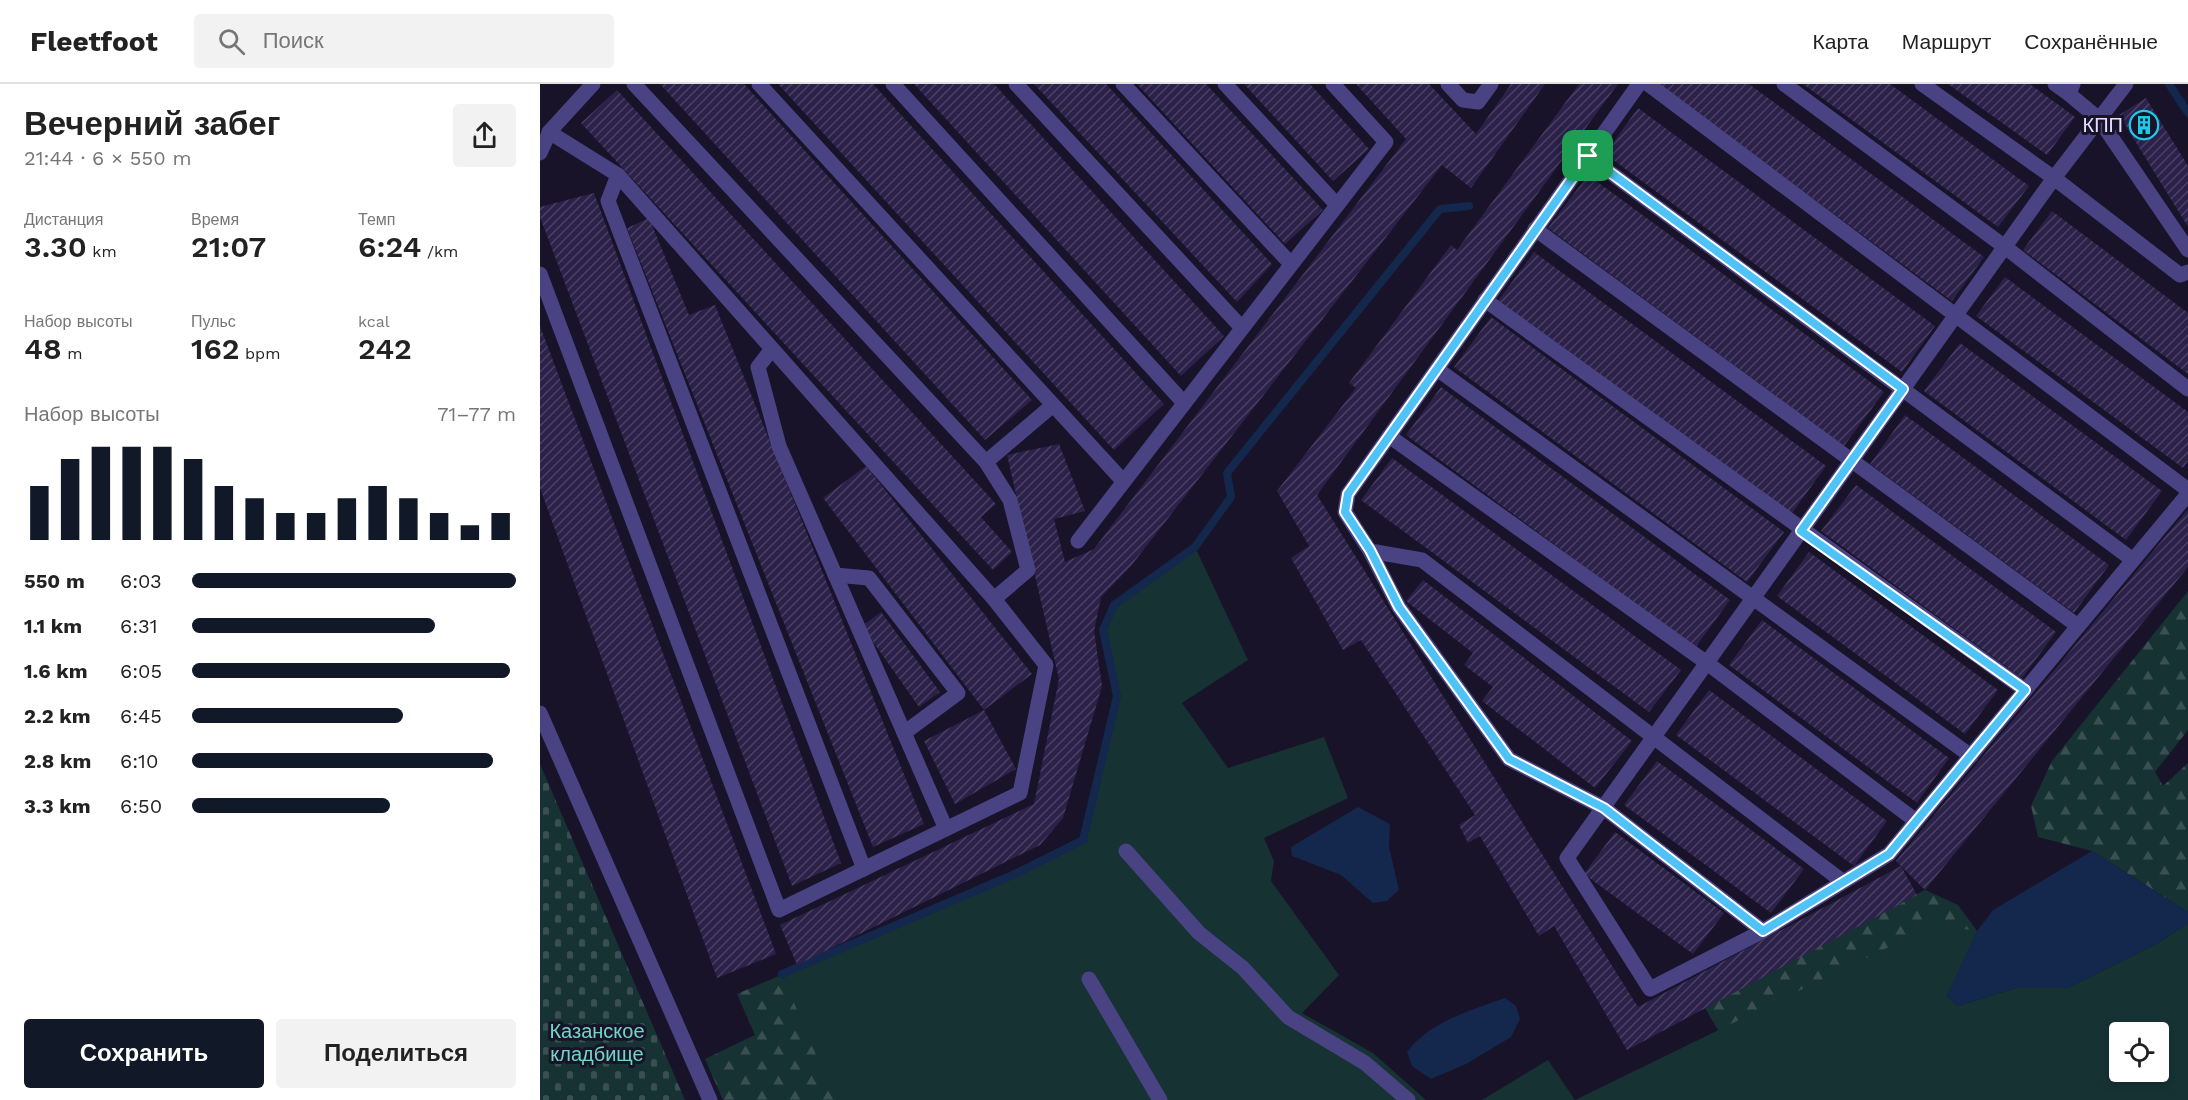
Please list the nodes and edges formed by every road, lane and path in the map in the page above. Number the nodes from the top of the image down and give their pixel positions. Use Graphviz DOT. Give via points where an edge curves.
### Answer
graph roads {
  1 [pos="593,84"];
  2 [pos="634,84"];
  3 [pos="759,84"];
  4 [pos="893,84"];
  5 [pos="1016,84"];
  6 [pos="1123,84"];
  7 [pos="1225,84"];
  8 [pos="1333,84"];
  9 [pos="1448,84"];
  10 [pos="1491,84"];
  11 [pos="1639,84"];
  12 [pos="1648,84"];
  13 [pos="1784,84"];
  14 [pos="1922,84"];
  15 [pos="2055,84"];
  16 [pos="2126,84"];
  17 [pos="2071,89"];
  18 [pos="2099,119"];
  19 [pos="549,132"];
  20 [pos="540,153"];
  21 [pos="1588,156"];
  22 [pos="618,176"];
  23 [pos="2054,178"];
  24 [pos="1337,205"];
  25 [pos="1535,230"];
  26 [pos="2005,247"];
  27 [pos="2188,250"];
  28 [pos="1291,264"];
  29 [pos="2188,272"];
  30 [pos="540,274"];
  31 [pos="1485,300"];
  32 [pos="1955,316"];
  33 [pos="1242,328"];
  34 [pos="772,349"];
  35 [pos="1437,369"];
  36 [pos="1903,389"];
  37 [pos="2188,389"];
  38 [pos="1184,403"];
  39 [pos="1053,405"];
  40 [pos="1389,436"];
  41 [pos="986,462"];
  42 [pos="1851,462"];
  43 [pos="1123,481"];
  44 [pos="2188,490"];
  45 [pos="2188,494"];
  46 [pos="1801,531"];
  47 [pos="1078,541"];
  48 [pos="1370,550"];
  49 [pos="2133,560"];
  50 [pos="835,575"];
  51 [pos="1754,597"];
  52 [pos="994,599"];
  53 [pos="2078,626"];
  54 [pos="1707,663"];
  55 [pos="2025,690"];
  56 [pos="540,713"];
  57 [pos="904,733"];
  58 [pos="1654,735"];
  59 [pos="1971,756"];
  60 [pos="1604,808"];
  61 [pos="1916,821"];
  62 [pos="946,829"];
  63 [pos="1126,851"];
  64 [pos="864,869"];
  65 [pos="1842,881"];
  66 [pos="1763,931"];
  67 [pos="1089,979"];
  68 [pos="710,1100"];
  69 [pos="1160,1100"];
  70 [pos="1408,1100"];
  1 -- 19 [label="lane"];
  2 -- 41 [label="lane"];
  3 -- 39 [label="lane"];
  4 -- 38 [label="lane"];
  5 -- 33 [label="lane"];
  6 -- 28 [label="lane"];
  7 -- 24 [label="lane"];
  8 -- 24 [label="lane" via="1386,142"];
  9 -- 10 [label="lane" via="1463,100 1478,102"];
  11 -- 21 [label="lane"];
  12 -- 32 [label="lane"];
  13 -- 26 [label="lane"];
  14 -- 23 [label="lane"];
  15 -- 17 [label="lane"];
  16 -- 18 [label="lane"];
  17 -- 18 [label="lane"];
  18 -- 23 [label="lane"];
  18 -- 27 [label="lane"];
  19 -- 20 [label="lane"];
  19 -- 22 [label="lane"];
  21 -- 25 [label="lane"];
  21 -- 36 [label="lane"];
  22 -- 34 [label="lane"];
  22 -- 64 [label="lane" via="608,201"];
  23 -- 26 [label="lane"];
  23 -- 29 [label="lane" via="2180,275"];
  24 -- 28 [label="lane"];
  25 -- 31 [label="lane"];
  25 -- 42 [label="lane"];
  26 -- 32 [label="lane"];
  26 -- 37 [label="lane"];
  28 -- 33 [label="lane"];
  30 -- 64 [label="lane" via="779,910"];
  31 -- 35 [label="lane"];
  31 -- 46 [label="lane"];
  32 -- 36 [label="lane"];
  32 -- 44 [label="lane"];
  33 -- 38 [label="lane"];
  34 -- 50 [label="lane" via="758,367 779,446"];
  34 -- 52 [label="lane"];
  35 -- 40 [label="lane"];
  35 -- 51 [label="lane"];
  36 -- 42 [label="lane"];
  36 -- 49 [label="lane"];
  38 -- 43 [label="lane"];
  39 -- 41 [label="lane"];
  39 -- 43 [label="lane"];
  40 -- 48 [label="lane" via="1348,494 1345,512"];
  40 -- 54 [label="lane"];
  41 -- 52 [label="lane" via="1010,500 1028,570"];
  42 -- 46 [label="lane"];
  42 -- 53 [label="lane"];
  43 -- 47 [label="lane"];
  45 -- 49 [label="lane"];
  46 -- 51 [label="lane"];
  46 -- 55 [label="lane"];
  48 -- 58 [label="lane" via="1422,560"];
  48 -- 60 [label="lane" via="1399,607 1509,759"];
  49 -- 53 [label="lane"];
  50 -- 57 [label="lane"];
  50 -- 57 [label="lane" via="869,578 958,693"];
  51 -- 54 [label="lane"];
  51 -- 59 [label="lane"];
  52 -- 62 [label="lane" via="1046,665 1020,793"];
  53 -- 55 [label="lane"];
  54 -- 58 [label="lane"];
  54 -- 61 [label="lane"];
  55 -- 59 [label="lane"];
  56 -- 68 [label="lane"];
  57 -- 62 [label="lane"];
  58 -- 60 [label="lane"];
  58 -- 65 [label="lane"];
  59 -- 61 [label="lane"];
  60 -- 66 [label="lane"];
  60 -- 66 [label="lane" via="1567,858 1650,988"];
  61 -- 65 [label="lane" via="1889,854"];
  62 -- 64 [label="lane"];
  63 -- 70 [label="lane" via="1199,933 1243,968 1288,1017 1365,1063"];
  65 -- 66 [label="lane"];
  67 -- 69 [label="lane"];
}
